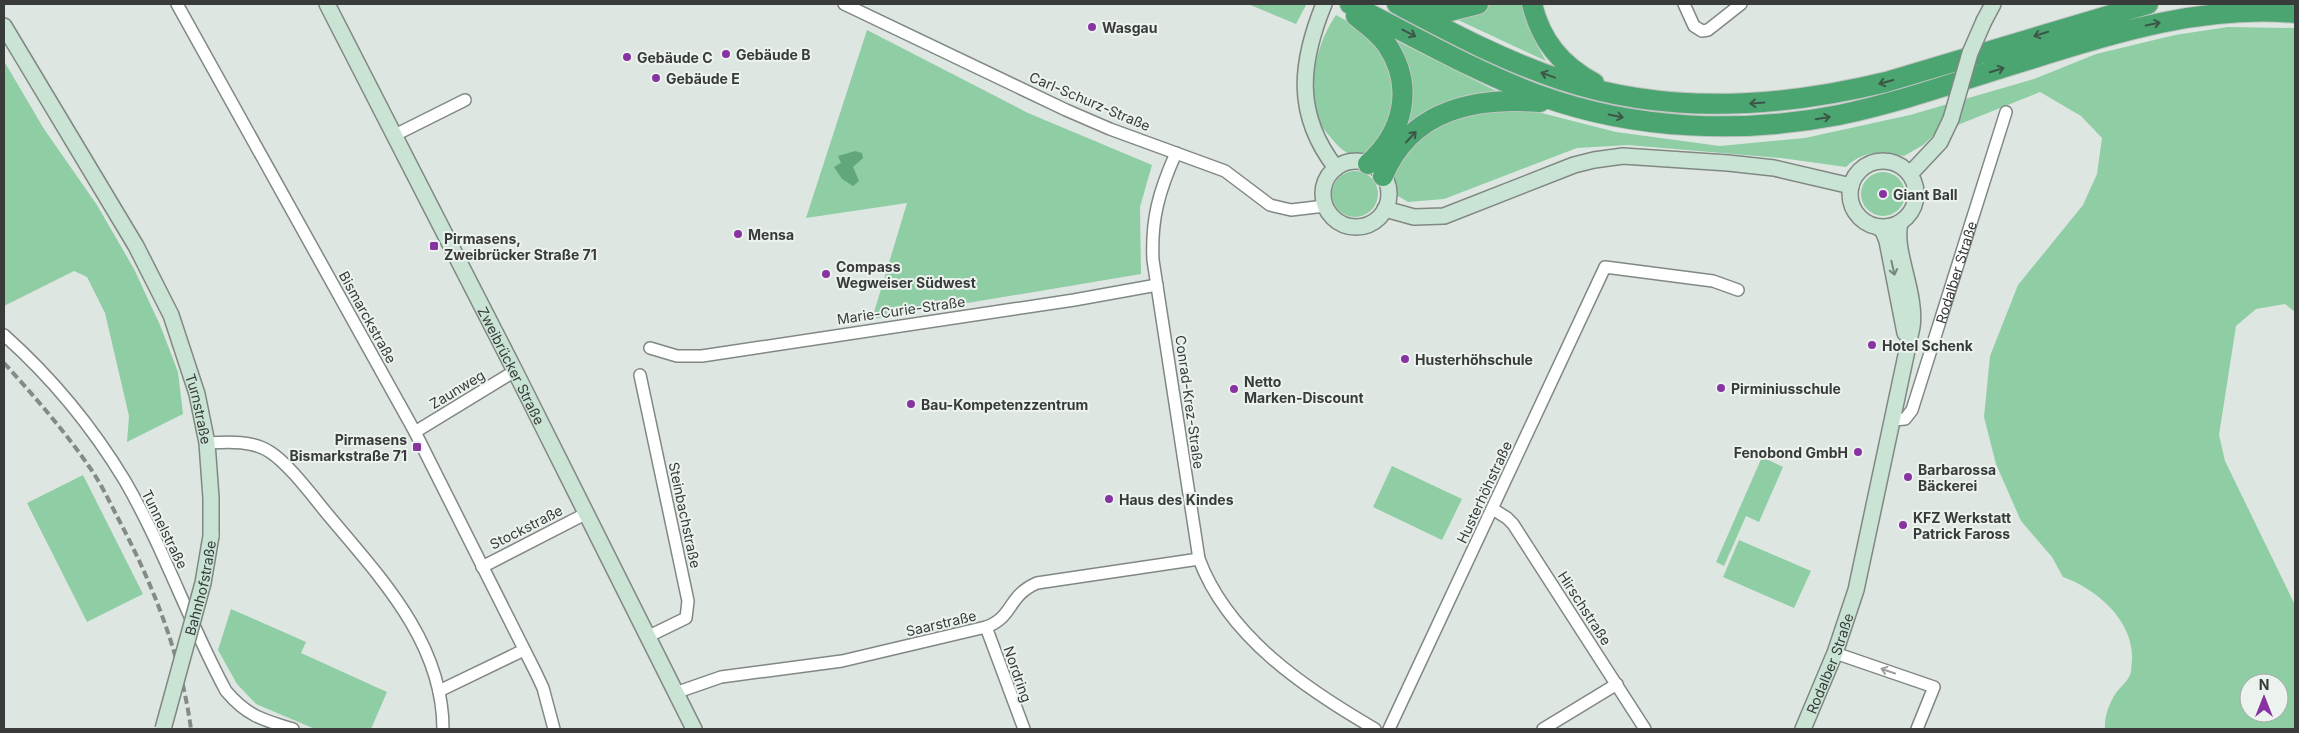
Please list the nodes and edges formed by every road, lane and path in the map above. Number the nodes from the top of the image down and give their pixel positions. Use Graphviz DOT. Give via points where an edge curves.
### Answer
graph roads {
  1 [pos="177,4"];
  2 [pos="326,4"];
  3 [pos="844,4"];
  4 [pos="1324,4"];
  5 [pos="1338,4"];
  6 [pos="1350,4"];
  7 [pos="1397,4"];
  8 [pos="1412,4"];
  9 [pos="1478,4"];
  10 [pos="1532,4"];
  11 [pos="1684,4"];
  12 [pos="1741,4"];
  13 [pos="1994,4"];
  14 [pos="2148,4"];
  15 [pos="2295,13"];
  16 [pos="4,26"];
  17 [pos="1612,92"];
  18 [pos="465,100"];
  19 [pos="1569,105"];
  20 [pos="2006,112"];
  21 [pos="395,135"];
  22 [pos="1176,153"];
  23 [pos="1368,164"];
  24 [pos="1336,168"];
  25 [pos="1910,174"];
  26 [pos="1383,176"];
  27 [pos="1851,186"];
  28 [pos="1325,206"];
  29 [pos="1385,209"];
  30 [pos="1900,223"];
  31 [pos="1878,227"];
  32 [pos="1157,285"];
  33 [pos="1738,290"];
  34 [pos="4,335"];
  35 [pos="650,348"];
  36 [pos="1906,352"];
  37 [pos="515,371"];
  38 [pos="640,375"];
  39 [pos="1893,420"];
  40 [pos="415,432"];
  41 [pos="207,443"];
  42 [pos="1493,509"];
  43 [pos="585,514"];
  44 [pos="1199,559"];
  45 [pos="482,567"];
  46 [pos="986,627"];
  47 [pos="647,637"];
  48 [pos="524,650"];
  49 [pos="1835,653"];
  50 [pos="1617,684"];
  51 [pos="440,691"];
  52 [pos="675,692"];
  53 [pos="163,729"];
  54 [pos="293,729"];
  55 [pos="443,729"];
  56 [pos="554,729"];
  57 [pos="694,729"];
  58 [pos="1024,729"];
  59 [pos="1374,729"];
  60 [pos="1388,729"];
  61 [pos="1544,729"];
  62 [pos="1645,729"];
  63 [pos="1804,729"];
  64 [pos="1917,729"];
  1 -- 40 [label="street, Bismarckstraße"];
  2 -- 21 [label="main road, Zweibrücker Straße"];
  3 -- 22 [label="street, Carl-Schurz-Straße" via="1066,110"];
  4 -- 24 [label="main road" via="1305,66 1305,98 1318,141"];
  5 -- 23 [label="highway" via="1376,32 1388,46 1401,82 1403,100 1395,132"];
  6 -- 19 [label="highway, one-way" via="1509,83"];
  17 -- 7 [label="highway, one-way" via="1563,80 1500,56"];
  8 -- 9 [label="highway" via="1450,11"];
  10 -- 17 [label="highway" via="1542,35 1553,50 1583,77"];
  11 -- 12 [label="street" via="1694,26 1702,31 1708,30"];
  13 -- 25 [label="main road, bridge" via="1970,53 1940,142"];
  14 -- 17 [label="highway, one-way" via="1886,82 1823,96 1751,104 1698,104"];
  19 -- 15 [label="highway, one-way" via="1648,121 1697,126 1808,120 1906,98 2148,25 2219,14"];
  16 -- 41 [label="main road, Turnstraße" via="136,246 171,315 197,394"];
  18 -- 21 [label="street"];
  26 -- 19 [label="highway, one-way" via="1394,156 1412,135 1443,113 1489,101"];
  20 -- 39 [label="street, Rodalber Straße" via="1912,410 1905,419"];
  21 -- 37 [label="main road, Zweibrücker Straße"];
  22 -- 28 [label="street, Carl-Schurz-Straße" via="1233,175 1270,205 1291,210"];
  22 -- 32 [label="street, Conrad-Krez-Straße" via="1158,196 1154,218 1153,260"];
  23 -- 24 [label="main road" via="1351,162"];
  23 -- 26 [label="main road"];
  24 -- 28 [label="main road" via="1325,181"];
  25 -- 27 [label="main road" via="1893,162 1872,163 1862,168"];
  25 -- 30 [label="main road" via="1916,201"];
  26 -- 29 [label="main road" via="1388,189"];
  27 -- 29 [label="main road" via="1756,166 1623,156 1574,165 1444,216 1414,217"];
  27 -- 31 [label="main road" via="1850,197 1856,212 1868,224"];
  28 -- 29 [label="main road" via="1339,223 1354,227 1375,220"];
  30 -- 31 [label="main road"];
  30 -- 36 [label="main road, Rodalber Straße" via="1899,235 1914,317"];
  31 -- 36 [label="main road, Rodalber Straße, one-way" via="1886,236 1904,319"];
  32 -- 35 [label="street, Marie-Curie-Straße" via="702,356 677,356"];
  32 -- 44 [label="street, Conrad-Krez-Straße"];
  33 -- 42 [label="street, Husterhöhstraße" via="1705,280 1605,267"];
  34 -- 54 [label="street, Tunnelstraße" via="24,353 84,422 125,481 226,691 247,713"];
  36 -- 39 [label="main road, Rodalber Straße"];
  37 -- 40 [label="street, Zaunweg"];
  37 -- 43 [label="main road, Zweibrücker Straße"];
  38 -- 47 [label="street, Steinbachstraße" via="688,601 686,618"];
  39 -- 49 [label="main road, Rodalber Straße" via="1856,590"];
  40 -- 45 [label="street, Bismarckstraße"];
  41 -- 51 [label="street, Turnstraße" via="240,443 262,448 294,475 402,607 426,651"];
  41 -- 53 [label="main road, Bahnhofstraße, bridge" via="211,536 202,583"];
  42 -- 50 [label="street, Hirschstraße" via="1513,524"];
  42 -- 60 [label="street, Husterhöhstraße"];
  43 -- 45 [label="street, Stockstraße"];
  43 -- 47 [label="main road, Zweibrücker Straße"];
  44 -- 46 [label="street, Saarstraße" via="1036,584 1018,594 1002,619"];
  44 -- 59 [label="street, Conrad-Krez-Straße" via="1222,603 1269,656 1306,687"];
  45 -- 48 [label="street, Bismarckstraße"];
  46 -- 52 [label="street, Saarstraße" via="842,661 721,676"];
  46 -- 58 [label="street, Nordring"];
  47 -- 52 [label="main road, Zweibrücker Straße"];
  48 -- 51 [label="street"];
  48 -- 56 [label="street, Bismarckstraße" via="543,688"];
  49 -- 63 [label="main road, Rodalber Straße"];
  64 -- 49 [label="street, one-way" via="1934,687"];
  50 -- 61 [label="street"];
  50 -- 62 [label="street, Hirschstraße"];
  51 -- 55 [label="street, Turnstraße"];
  52 -- 57 [label="main road, Zweibrücker Straße"];
}
